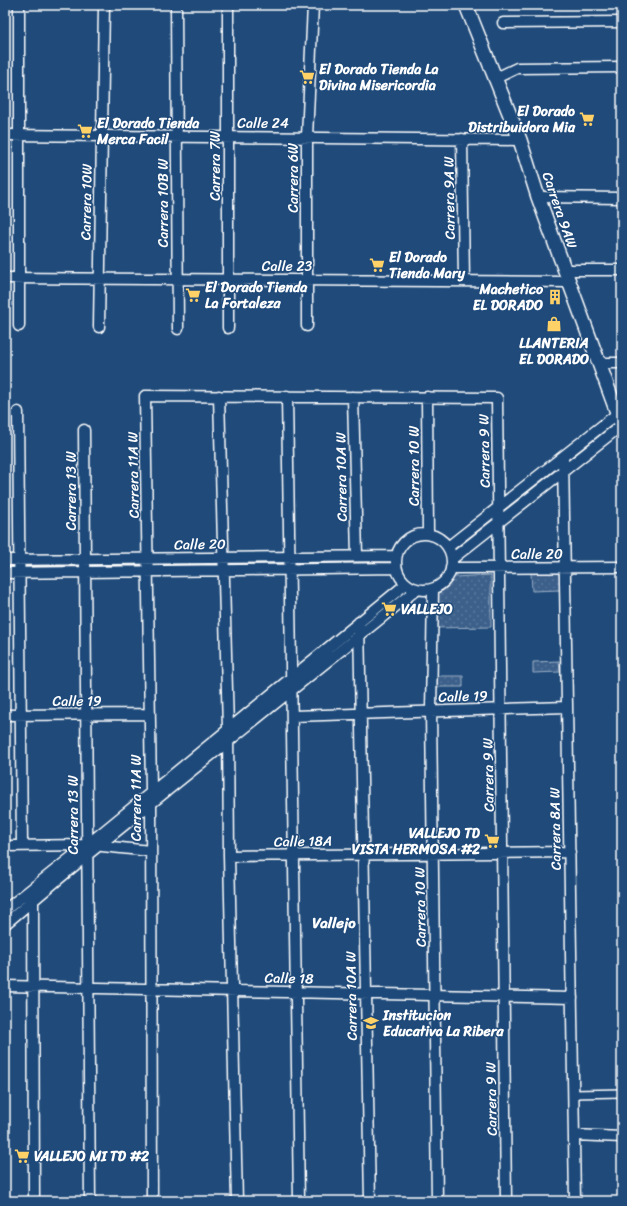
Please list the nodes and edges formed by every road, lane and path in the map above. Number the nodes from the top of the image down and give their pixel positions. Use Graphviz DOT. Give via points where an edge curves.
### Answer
graph roads {
  1 [pos="19,5"];
  2 [pos="104,5"];
  3 [pos="176,5"];
  4 [pos="228,5"];
  5 [pos="313,5"];
  6 [pos="466,5"];
  7 [pos="622,22"];
  8 [pos="503,23"];
  9 [pos="622,67"];
  10 [pos="494,79"];
  11 [pos="5,135"];
  12 [pos="101,135"];
  13 [pos="177,135"];
  14 [pos="18,136"];
  15 [pos="229,137"];
  16 [pos="307,137"];
  17 [pos="462,139"];
  18 [pos="520,140"];
  19 [pos="538,197"];
  20 [pos="622,198"];
  21 [pos="622,270"];
  22 [pos="567,276"];
  23 [pos="5,278"];
  24 [pos="19,278"];
  25 [pos="99,279"];
  26 [pos="177,280"];
  27 [pos="228,280"];
  28 [pos="308,280"];
  29 [pos="464,281"];
  30 [pos="19,326"];
  31 [pos="307,326"];
  32 [pos="98,327"];
  33 [pos="228,328"];
  34 [pos="178,329"];
  35 [pos="600,363"];
  36 [pos="622,363"];
  37 [pos="219,396"];
  38 [pos="287,396"];
  39 [pos="353,397"];
  40 [pos="427,397"];
  41 [pos="18,412"];
  42 [pos="620,422"];
  43 [pos="84,430"];
  44 [pos="563,457"];
  45 [pos="563,471"];
  46 [pos="498,507"];
  47 [pos="499,522"];
  48 [pos="428,534"];
  49 [pos="448,547"];
  50 [pos="357,556"];
  51 [pos="396,556"];
  52 [pos="289,557"];
  53 [pos="148,558"];
  54 [pos="223,558"];
  55 [pos="85,559"];
  56 [pos="5,560"];
  57 [pos="19,560"];
  58 [pos="452,564"];
  59 [pos="622,567"];
  60 [pos="396,568"];
  61 [pos="499,568"];
  62 [pos="565,568"];
  63 [pos="289,569"];
  64 [pos="223,570"];
  65 [pos="148,571"];
  66 [pos="19,572"];
  67 [pos="85,572"];
  68 [pos="5,573"];
  69 [pos="406,584"];
  70 [pos="433,589"];
  71 [pos="417,590"];
  72 [pos="359,622"];
  73 [pos="359,636"];
  74 [pos="291,677"];
  75 [pos="293,690"];
  76 [pos="567,707"];
  77 [pos="501,709"];
  78 [pos="431,711"];
  79 [pos="149,714"];
  80 [pos="360,714"];
  81 [pos="5,715"];
  82 [pos="20,715"];
  83 [pos="86,715"];
  84 [pos="293,716"];
  85 [pos="228,728"];
  86 [pos="227,743"];
  87 [pos="151,791"];
  88 [pos="150,806"];
  89 [pos="87,845"];
  90 [pos="5,846"];
  91 [pos="22,846"];
  92 [pos="102,846"];
  93 [pos="150,850"];
  94 [pos="570,852"];
  95 [pos="502,853"];
  96 [pos="433,854"];
  97 [pos="294,855"];
  98 [pos="363,855"];
  99 [pos="87,856"];
  100 [pos="229,856"];
  101 [pos="33,886"];
  102 [pos="33,902"];
  103 [pos="5,910"];
  104 [pos="5,924"];
  105 [pos="5,986"];
  106 [pos="33,987"];
  107 [pos="88,988"];
  108 [pos="151,989"];
  109 [pos="232,991"];
  110 [pos="295,992"];
  111 [pos="365,994"];
  112 [pos="435,995"];
  113 [pos="504,997"];
  114 [pos="572,998"];
  115 [pos="622,1093"];
  116 [pos="574,1094"];
  117 [pos="574,1135"];
  118 [pos="622,1136"];
  119 [pos="34,1201"];
  120 [pos="90,1201"];
  121 [pos="152,1201"];
  122 [pos="237,1201"];
  123 [pos="299,1201"];
  124 [pos="370,1201"];
  125 [pos="437,1201"];
  126 [pos="506,1201"];
  127 [pos="575,1201"];
  1 -- 14 [label="street"];
  2 -- 12 [label="street, Carrera 10W"];
  3 -- 13 [label="street, Carrera 10B W"];
  4 -- 15 [label="street, Carrera 7W"];
  5 -- 16 [label="street, Carrera 6W"];
  6 -- 10 [label="main road, Carrera 9AW"];
  7 -- 8 [label="street"];
  9 -- 10 [label="street" via="517,68"];
  10 -- 18 [label="main road, Carrera 9AW"];
  11 -- 14 [label="street, Calle 24"];
  12 -- 13 [label="street, Calle 24"];
  12 -- 14 [label="street, Calle 24"];
  12 -- 25 [label="street, Carrera 10W"];
  13 -- 15 [label="street, Calle 24"];
  13 -- 26 [label="street, Carrera 10B W"];
  14 -- 24 [label="street"];
  15 -- 16 [label="street, Calle 24"];
  15 -- 27 [label="street, Carrera 7W"];
  16 -- 17 [label="street, Calle 24"];
  16 -- 28 [label="street, Carrera 6W"];
  17 -- 18 [label="street, Calle 24"];
  17 -- 29 [label="street, Carrera 9A W"];
  18 -- 19 [label="main road, Carrera 9AW"];
  19 -- 20 [label="street"];
  19 -- 22 [label="main road, Carrera 9AW"];
  21 -- 22 [label="street, Calle 23"];
  22 -- 29 [label="street, Calle 23"];
  22 -- 35 [label="main road, Carrera 9AW"];
  23 -- 24 [label="street, Calle 23"];
  24 -- 25 [label="street, Calle 23"];
  24 -- 30 [label="street"];
  25 -- 26 [label="street, Calle 23"];
  25 -- 32 [label="street, Carrera 10W"];
  26 -- 27 [label="street, Calle 23"];
  26 -- 34 [label="street, Carrera 10B W"];
  27 -- 28 [label="street, Calle 23"];
  27 -- 33 [label="street, Carrera 7W"];
  28 -- 29 [label="street, Calle 23"];
  28 -- 31 [label="street, Carrera 6W"];
  35 -- 36 [label="street"];
  35 -- 42 [label="main road, Carrera 9AW"];
  37 -- 38 [label="street"];
  37 -- 53 [label="street, Carrera 11A W" via="146,396"];
  37 -- 54 [label="street"];
  38 -- 39 [label="street"];
  38 -- 52 [label="street"];
  39 -- 40 [label="street"];
  39 -- 50 [label="street, Carrera 10A W"];
  40 -- 46 [label="street, Carrera 9 W" via="497,398"];
  40 -- 48 [label="street, Carrera 10 W"];
  41 -- 57 [label="street"];
  42 -- 44 [label="street"];
  42 -- 45 [label="street"];
  43 -- 55 [label="street, Carrera 13 W"];
  44 -- 45 [label="street, Carrera 8A W"];
  44 -- 46 [label="street"];
  45 -- 47 [label="street"];
  45 -- 62 [label="street, Carrera 8A W"];
  46 -- 47 [label="street, Carrera 9 W"];
  46 -- 49 [label="street"];
  47 -- 58 [label="street"];
  47 -- 61 [label="street, Carrera 9 W"];
  48 -- 49 [label="street" via="439,538"];
  48 -- 51 [label="street" via="417,534 407,539 400,546"];
  49 -- 58 [label="street"];
  50 -- 51 [label="street, Calle 20"];
  50 -- 52 [label="street, Calle 20"];
  51 -- 60 [label="street"];
  52 -- 54 [label="street, Calle 20"];
  52 -- 63 [label="street"];
  53 -- 54 [label="street, Calle 20"];
  53 -- 55 [label="street, Calle 20"];
  53 -- 65 [label="street, Carrera 11A W"];
  54 -- 64 [label="street"];
  55 -- 57 [label="street, Calle 20"];
  55 -- 67 [label="street, Carrera 13 W"];
  56 -- 57 [label="street, Calle 20"];
  57 -- 66 [label="street"];
  58 -- 61 [label="street, Calle 20"];
  58 -- 70 [label="street" via="447,578"];
  59 -- 62 [label="street, Calle 20"];
  60 -- 63 [label="street, Calle 20"];
  60 -- 69 [label="street" via="399,577"];
  61 -- 62 [label="street, Calle 20"];
  61 -- 77 [label="street, Carrera 9 W"];
  62 -- 76 [label="street, Carrera 8A W"];
  63 -- 64 [label="street, Calle 20"];
  63 -- 74 [label="street"];
  64 -- 65 [label="street, Calle 20"];
  64 -- 85 [label="street"];
  65 -- 67 [label="street, Calle 20"];
  65 -- 79 [label="street, Carrera 11A W"];
  66 -- 67 [label="street, Calle 20"];
  66 -- 68 [label="street, Calle 20"];
  66 -- 82 [label="street"];
  67 -- 83 [label="street, Carrera 13 W"];
  69 -- 71 [label="street"];
  69 -- 72 [label="street"];
  70 -- 71 [label="street"];
  70 -- 78 [label="street, Carrera 10 W"];
  71 -- 73 [label="street"];
  72 -- 73 [label="street, Carrera 10A W"];
  72 -- 74 [label="street"];
  73 -- 75 [label="street"];
  73 -- 80 [label="street, Carrera 10A W"];
  74 -- 75 [label="street"];
  74 -- 85 [label="street"];
  75 -- 84 [label="street"];
  75 -- 86 [label="street"];
  76 -- 77 [label="street, Calle 19"];
  76 -- 94 [label="street, Carrera 8A W"];
  77 -- 78 [label="street, Calle 19"];
  77 -- 95 [label="street, Carrera 9 W"];
  78 -- 80 [label="street, Calle 19"];
  78 -- 96 [label="street, Carrera 10 W"];
  79 -- 83 [label="street, Calle 19"];
  79 -- 87 [label="street, Carrera 11A W"];
  80 -- 84 [label="street, Calle 19"];
  80 -- 98 [label="street, Carrera 10A W"];
  81 -- 82 [label="street, Calle 19"];
  82 -- 83 [label="street, Calle 19"];
  82 -- 91 [label="street"];
  83 -- 89 [label="street, Carrera 13 W"];
  84 -- 97 [label="street"];
  85 -- 86 [label="street"];
  85 -- 87 [label="street"];
  86 -- 88 [label="street"];
  86 -- 100 [label="street"];
  87 -- 88 [label="street, Carrera 11A W"];
  87 -- 89 [label="street"];
  88 -- 92 [label="street"];
  88 -- 93 [label="street, Carrera 11A W"];
  89 -- 91 [label="street"];
  89 -- 99 [label="street, Carrera 13 W"];
  89 -- 101 [label="street"];
  90 -- 91 [label="street"];
  92 -- 93 [label="street"];
  92 -- 99 [label="street"];
  93 -- 108 [label="street, Carrera 11A W"];
  94 -- 95 [label="street, Calle 18A"];
  94 -- 114 [label="street, Carrera 8A W"];
  95 -- 96 [label="street, Calle 18A"];
  95 -- 113 [label="street, Carrera 9 W"];
  96 -- 98 [label="street, Calle 18A"];
  96 -- 112 [label="street, Carrera 10 W"];
  97 -- 98 [label="street, Calle 18A"];
  97 -- 100 [label="street, Calle 18A"];
  97 -- 110 [label="street"];
  98 -- 111 [label="street, Carrera 10A W"];
  99 -- 102 [label="street"];
  99 -- 107 [label="street, Carrera 13 W"];
  100 -- 109 [label="street"];
  101 -- 102 [label="street"];
  101 -- 103 [label="street"];
  102 -- 104 [label="street"];
  102 -- 106 [label="street"];
  105 -- 106 [label="street, Calle 18"];
  106 -- 107 [label="street, Calle 18"];
  106 -- 119 [label="street"];
  107 -- 108 [label="street, Calle 18"];
  107 -- 120 [label="street, Carrera 13 W"];
  108 -- 109 [label="street, Calle 18"];
  108 -- 121 [label="street, Carrera 11A W"];
  109 -- 110 [label="street, Calle 18"];
  109 -- 122 [label="street"];
  110 -- 111 [label="street, Calle 18"];
  110 -- 123 [label="street"];
  111 -- 112 [label="street, Calle 18"];
  111 -- 124 [label="street, Carrera 10A W"];
  112 -- 113 [label="street, Calle 18"];
  112 -- 125 [label="street, Carrera 10 W"];
  113 -- 114 [label="street, Calle 18"];
  113 -- 126 [label="street, Carrera 9 W"];
  114 -- 116 [label="street, Carrera 8A W"];
  115 -- 116 [label="street"];
  116 -- 117 [label="street, Carrera 8A W"];
  117 -- 118 [label="street"];
  117 -- 127 [label="street, Carrera 8A W"];
}
